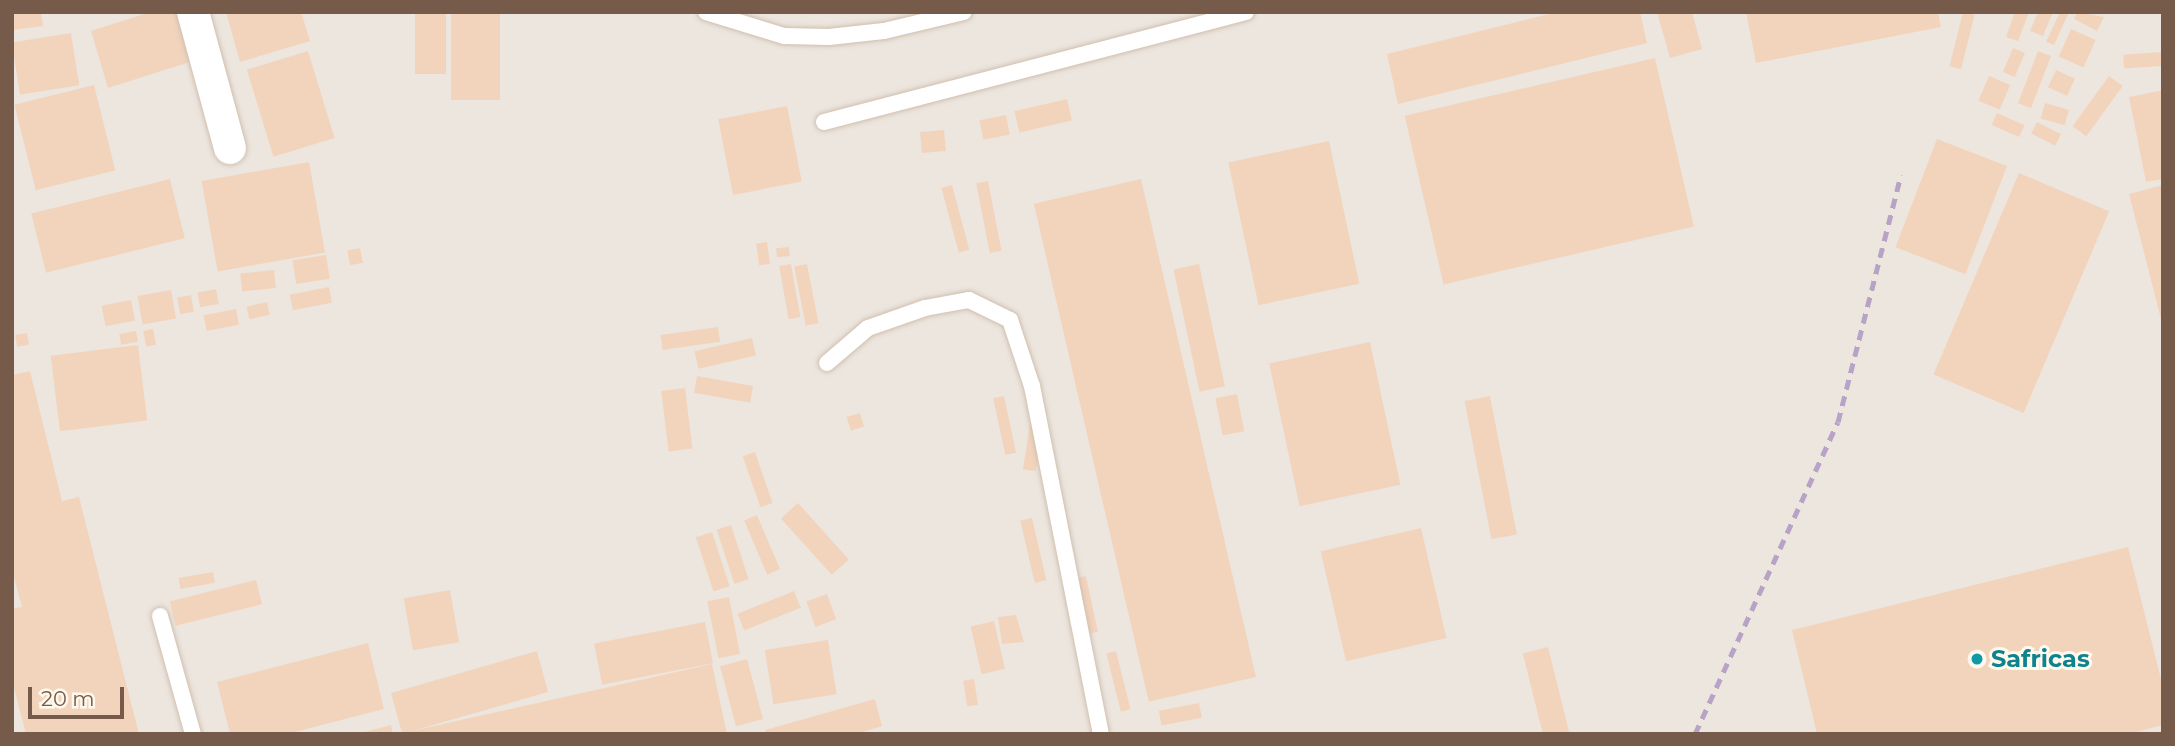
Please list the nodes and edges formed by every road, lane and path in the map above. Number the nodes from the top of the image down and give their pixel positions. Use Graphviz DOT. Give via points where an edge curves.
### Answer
graph roads {
  1 [pos="192,12"];
  2 [pos="706,12"];
  3 [pos="964,12"];
  4 [pos="1246,12"];
  5 [pos="824,122"];
  6 [pos="230,148"];
  7 [pos="827,363"];
  8 [pos="160,616"];
  9 [pos="193,734"];
  10 [pos="1101,734"];
  1 -- 6 [label="street"];
  2 -- 3 [label="lane" via="784,36 829,37 884,31"];
  4 -- 5 [label="lane"];
  7 -- 10 [label="lane" via="868,328 925,308 969,300 1010,320 1032,386"];
  8 -- 9 [label="lane"];
}
